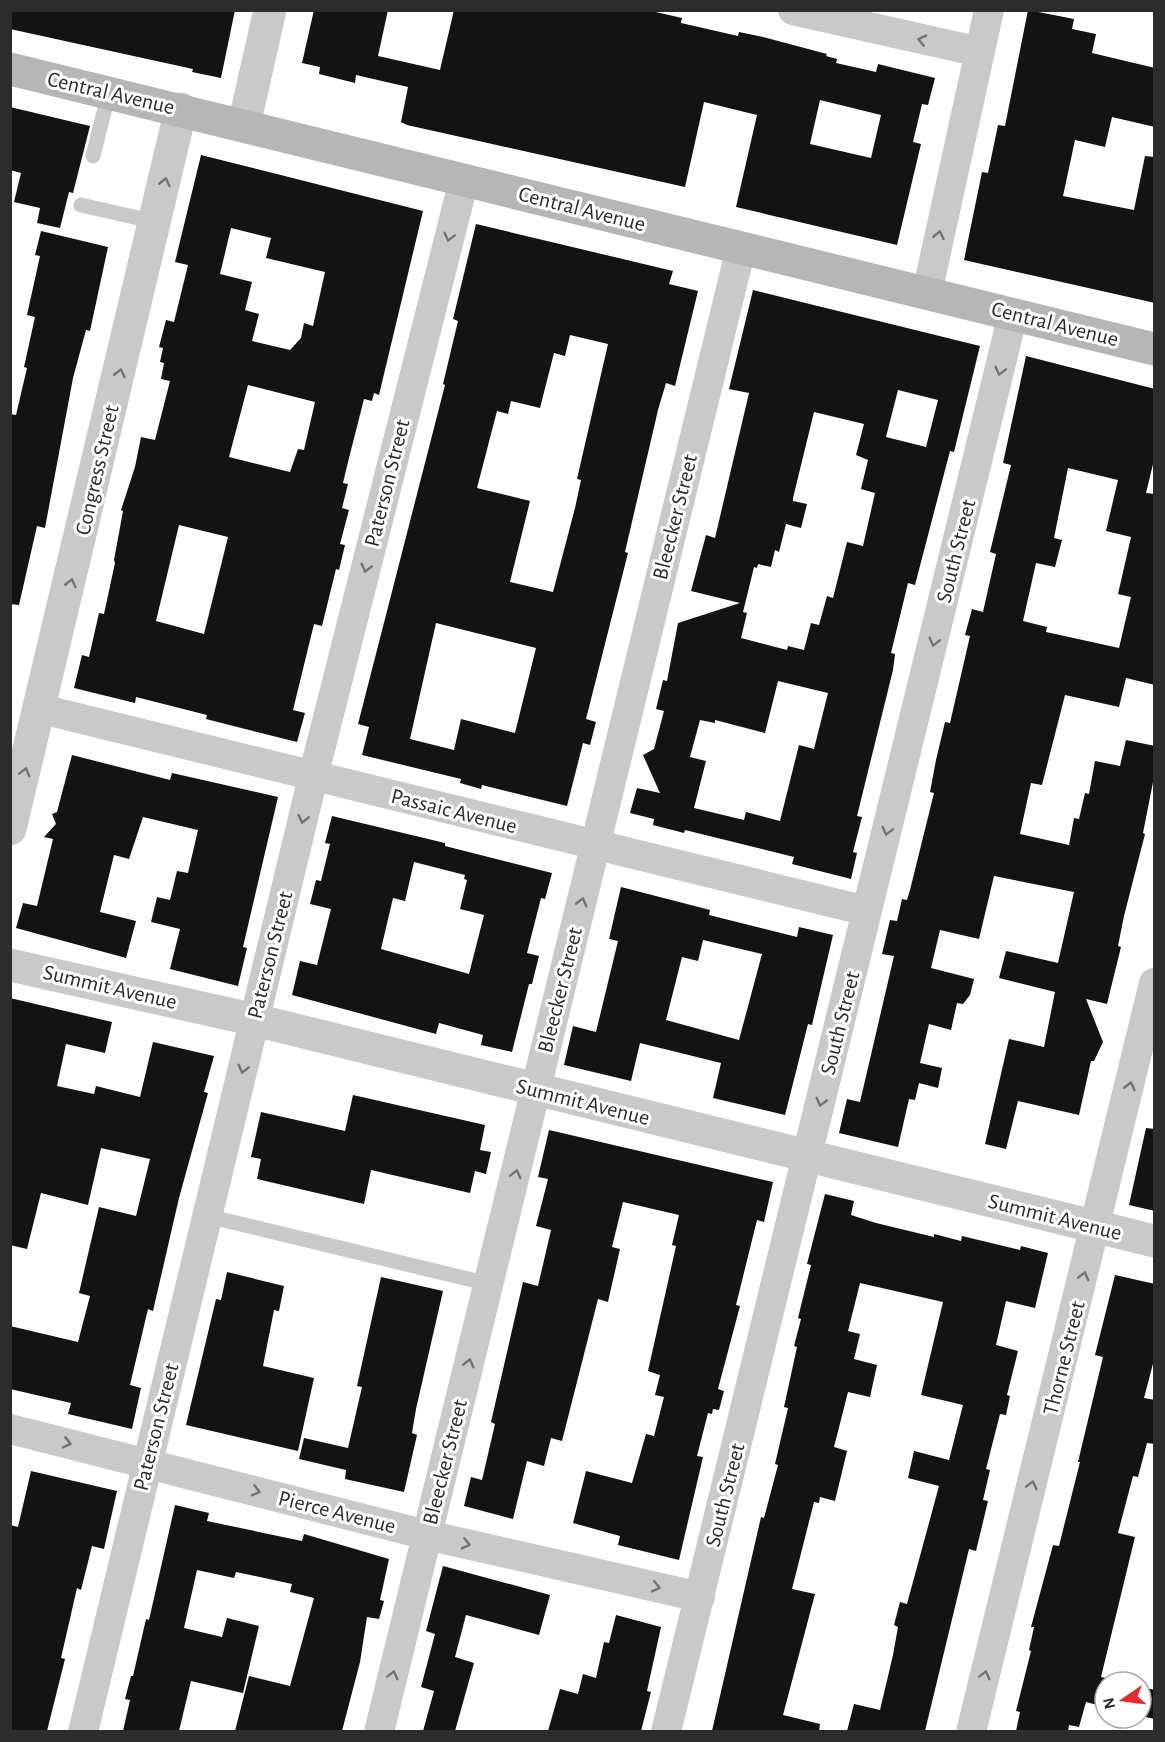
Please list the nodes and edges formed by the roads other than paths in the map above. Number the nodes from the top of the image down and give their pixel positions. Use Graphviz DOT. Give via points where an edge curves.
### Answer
graph roads {
  1 [pos="270,10"];
  2 [pos="793,10"];
  3 [pos="989,10"];
  4 [pos="980,52"];
  5 [pos="10,69"];
  6 [pos="109,92"];
  7 [pos="182,109"];
  8 [pos="244,125"];
  9 [pos="93,156"];
  10 [pos="464,180"];
  11 [pos="81,205"];
  12 [pos="156,222"];
  13 [pos="741,248"];
  14 [pos="927,293"];
  15 [pos="1014,314"];
  16 [pos="1155,349"];
  17 [pos="41,709"];
  18 [pos="313,777"];
  19 [pos="10,829"];
  20 [pos="595,847"];
  21 [pos="867,911"];
  22 [pos="10,965"];
  23 [pos="1155,983"];
  24 [pos="255,1020"];
  25 [pos="536,1090"];
  26 [pos="808,1158"];
  27 [pos="207,1216"];
  28 [pos="1096,1226"];
  29 [pos="1155,1241"];
  30 [pos="489,1284"];
  31 [pos="10,1429"];
  32 [pos="148,1463"];
  33 [pos="427,1535"];
  34 [pos="700,1597"];
  35 [pos="83,1731"];
  36 [pos="379,1731"];
  37 [pos="666,1731"];
  38 [pos="971,1731"];
  1 -- 8 [label="street"];
  4 -- 2 [label="street, one-way"];
  3 -- 4 [label="street"];
  14 -- 4 [label="street, one-way"];
  5 -- 6 [label="main road, Central Avenue"];
  6 -- 7 [label="main road, Central Avenue"];
  6 -- 9 [label="lane"];
  7 -- 8 [label="main road, Central Avenue"];
  12 -- 7 [label="street, Congress Street, one-way"];
  8 -- 10 [label="main road, Central Avenue"];
  10 -- 13 [label="main road, Central Avenue"];
  10 -- 18 [label="street, Paterson Street, one-way"];
  11 -- 12 [label="lane"];
  17 -- 12 [label="street, Congress Street, one-way"];
  13 -- 14 [label="main road, Central Avenue"];
  13 -- 20 [label="street, Bleecker Street"];
  14 -- 15 [label="main road, Central Avenue"];
  15 -- 16 [label="main road, Central Avenue"];
  15 -- 21 [label="street, South Street, one-way"];
  17 -- 18 [label="street, Passaic Avenue"];
  19 -- 17 [label="street, Congress Street, one-way"];
  18 -- 20 [label="street, Passaic Avenue"];
  18 -- 24 [label="street, Paterson Street, one-way"];
  20 -- 21 [label="street, Passaic Avenue"];
  25 -- 20 [label="street, Bleecker Street, one-way"];
  21 -- 26 [label="street, South Street, one-way"];
  22 -- 24 [label="street, Summit Avenue"];
  28 -- 23 [label="street, Thorne Street, one-way"];
  24 -- 25 [label="street, Summit Avenue"];
  24 -- 27 [label="street, Paterson Street, one-way"];
  25 -- 26 [label="street, Summit Avenue"];
  30 -- 25 [label="street, Bleecker Street, one-way"];
  26 -- 28 [label="street, Summit Avenue"];
  26 -- 34 [label="street, South Street"];
  27 -- 30 [label="lane"];
  27 -- 32 [label="street, Paterson Street"];
  28 -- 29 [label="street, Summit Avenue"];
  38 -- 28 [label="street, Thorne Street, one-way"];
  33 -- 30 [label="street, Bleecker Street, one-way"];
  31 -- 32 [label="street, Pierce Avenue, one-way"];
  32 -- 33 [label="street, Pierce Avenue, one-way"];
  32 -- 35 [label="street, Paterson Street"];
  33 -- 34 [label="street, Pierce Avenue, one-way"];
  36 -- 33 [label="street, Bleecker Street, one-way"];
  34 -- 37 [label="street, South Street"];
}
